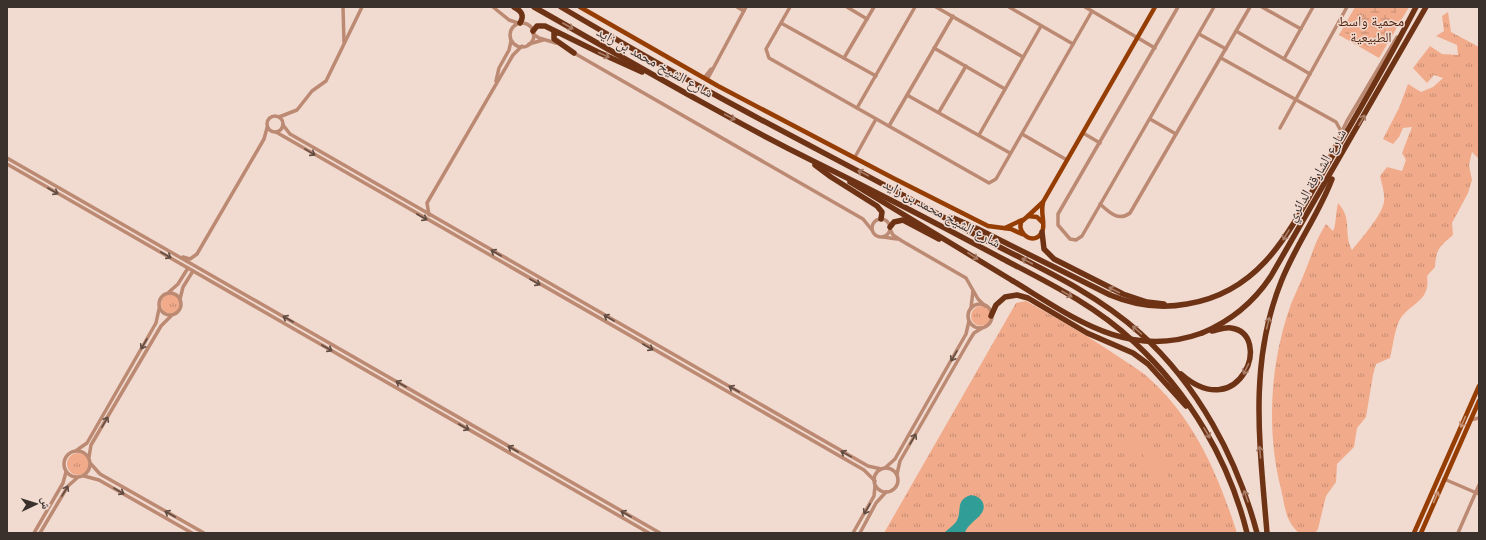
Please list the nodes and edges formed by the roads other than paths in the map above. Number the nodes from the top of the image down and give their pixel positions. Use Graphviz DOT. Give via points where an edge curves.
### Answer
graph roads {
  1 [pos="343,7"];
  2 [pos="362,7"];
  3 [pos="493,7"];
  4 [pos="514,7"];
  5 [pos="534,7"];
  6 [pos="561,7"];
  7 [pos="737,7"];
  8 [pos="790,7"];
  9 [pos="847,7"];
  10 [pos="874,7"];
  11 [pos="915,7"];
  12 [pos="936,7"];
  13 [pos="1009,7"];
  14 [pos="1085,7"];
  15 [pos="1155,7"];
  16 [pos="1178,7"];
  17 [pos="1214,7"];
  18 [pos="1250,7"];
  19 [pos="1262,7"];
  20 [pos="1313,7"];
  21 [pos="1347,7"];
  22 [pos="1416,7"];
  23 [pos="1426,7"];
  24 [pos="582,8"];
  25 [pos="745,9"];
  26 [pos="1092,11"];
  27 [pos="953,16"];
  28 [pos="507,18"];
  29 [pos="867,19"];
  30 [pos="781,22"];
  31 [pos="1408,22"];
  32 [pos="520,23"];
  33 [pos="1041,26"];
  34 [pos="1301,29"];
  35 [pos="510,31"];
  36 [pos="1236,31"];
  37 [pos="533,33"];
  38 [pos="558,33"];
  39 [pos="1199,34"];
  40 [pos="1137,37"];
  41 [pos="511,40"];
  42 [pos="546,40"];
  43 [pos="344,44"];
  44 [pos="528,44"];
  45 [pos="1073,44"];
  46 [pos="522,46"];
  47 [pos="934,48"];
  48 [pos="1155,48"];
  49 [pos="1226,49"];
  50 [pos="574,53"];
  51 [pos="1023,57"];
  52 [pos="844,58"];
  53 [pos="1221,58"];
  54 [pos="1284,58"];
  55 [pos="966,66"];
  56 [pos="1310,74"];
  57 [pos="876,76"];
  58 [pos="706,79"];
  59 [pos="662,80"];
  60 [pos="1005,89"];
  61 [pos="493,90"];
  62 [pos="907,95"];
  63 [pos="1296,100"];
  64 [pos="858,108"];
  65 [pos="939,112"];
  66 [pos="279,117"];
  67 [pos="876,119"];
  68 [pos="1150,119"];
  69 [pos="1347,121"];
  70 [pos="1336,122"];
  71 [pos="283,125"];
  72 [pos="889,126"];
  73 [pos="267,128"];
  74 [pos="1280,128"];
  75 [pos="276,132"];
  76 [pos="1342,132"];
  77 [pos="1083,133"];
  78 [pos="1022,134"];
  79 [pos="1176,134"];
  80 [pos="979,135"];
  81 [pos="1100,143"];
  82 [pos="1010,153"];
  83 [pos="855,157"];
  84 [pos="7,158"];
  85 [pos="809,159"];
  86 [pos="1067,160"];
  87 [pos="7,164"];
  88 [pos="1336,166"];
  89 [pos="1324,170"];
  90 [pos="844,177"];
  91 [pos="42,178"];
  92 [pos="39,183"];
  93 [pos="1043,202"];
  94 [pos="427,203"];
  95 [pos="1100,204"];
  96 [pos="928,207"];
  97 [pos="416,208"];
  98 [pos="429,215"];
  99 [pos="1028,216"];
  100 [pos="863,219"];
  101 [pos="880,220"];
  102 [pos="1022,220"];
  103 [pos="1042,223"];
  104 [pos="890,228"];
  105 [pos="1004,228"];
  106 [pos="872,230"];
  107 [pos="1042,232"];
  108 [pos="1022,234"];
  109 [pos="883,237"];
  110 [pos="902,241"];
  111 [pos="960,247"];
  112 [pos="179,257"];
  113 [pos="188,268"];
  114 [pos="193,271"];
  115 [pos="974,290"];
  116 [pos="168,293"];
  117 [pos="566,294"];
  118 [pos="564,298"];
  119 [pos="180,299"];
  120 [pos="1193,303"];
  121 [pos="985,306"];
  122 [pos="159,308"];
  123 [pos="971,308"];
  124 [pos="171,316"];
  125 [pos="992,316"];
  126 [pos="969,321"];
  127 [pos="982,328"];
  128 [pos="1202,333"];
  129 [pos="1170,364"];
  130 [pos="1479,386"];
  131 [pos="753,400"];
  132 [pos="1479,401"];
  133 [pos="749,404"];
  134 [pos="443,408"];
  135 [pos="1476,408"];
  136 [pos="440,413"];
  137 [pos="1479,417"];
  138 [pos="1199,420"];
  139 [pos="1470,420"];
  140 [pos="77,450"];
  141 [pos="89,457"];
  142 [pos="91,464"];
  143 [pos="883,469"];
  144 [pos="66,471"];
  145 [pos="897,474"];
  146 [pos="82,477"];
  147 [pos="1444,478"];
  148 [pos="875,483"];
  149 [pos="1479,485"];
  150 [pos="886,492"];
  151 [pos="1477,493"];
  152 [pos="34,533"];
  153 [pos="40,533"];
  154 [pos="192,533"];
  155 [pos="204,533"];
  156 [pos="649,533"];
  157 [pos="660,533"];
  158 [pos="853,533"];
  159 [pos="860,533"];
  160 [pos="1247,533"];
  161 [pos="1257,533"];
  162 [pos="1267,533"];
  163 [pos="1414,533"];
  164 [pos="1421,533"];
  165 [pos="1458,533"];
  1 -- 43 [label="street"];
  2 -- 43 [label="street"];
  3 -- 28 [label="street"];
  4 -- 32 [label="highway" via="522,14"];
  5 -- 59 [label="highway, شارع الشيخ محمد بن زايد, one-way"];
  96 -- 6 [label="highway, شارع الشيخ محمد بن زايد, one-way" via="710,93"];
  7 -- 25 [label="street"];
  8 -- 30 [label="street"];
  9 -- 29 [label="street"];
  10 -- 29 [label="street"];
  11 -- 57 [label="street"];
  12 -- 27 [label="street"];
  13 -- 33 [label="street"];
  14 -- 26 [label="street"];
  15 -- 40 [label="main road"];
  16 -- 48 [label="street"];
  17 -- 39 [label="street"];
  18 -- 36 [label="street"];
  19 -- 34 [label="street"];
  20 -- 34 [label="street"];
  21 -- 56 [label="street"];
  22 -- 31 [label="highway, شارع الشارقة الدائري"];
  88 -- 23 [label="highway, شارع الشارقة الدائري, one-way"];
  24 -- 58 [label="main road"];
  25 -- 58 [label="street"];
  26 -- 40 [label="street"];
  26 -- 45 [label="street"];
  27 -- 47 [label="street"];
  27 -- 51 [label="street"];
  28 -- 32 [label="street"];
  28 -- 35 [label="street"];
  29 -- 52 [label="street"];
  30 -- 52 [label="street"];
  30 -- 64 [label="street" via="766,49 767,56"];
  31 -- 69 [label="street"];
  31 -- 89 [label="highway, شارع الشارقة الدائري"];
  32 -- 35 [label="street" via="513,26"];
  32 -- 37 [label="street" via="527,24"];
  33 -- 45 [label="street"];
  33 -- 51 [label="street"];
  34 -- 54 [label="street"];
  35 -- 41 [label="street"];
  36 -- 49 [label="street"];
  36 -- 54 [label="street"];
  37 -- 38 [label="highway" via="542,25"];
  37 -- 42 [label="street"];
  37 -- 44 [label="street"];
  38 -- 50 [label="highway" via="554,33 554,39"];
  38 -- 59 [label="highway, one-way"];
  39 -- 49 [label="street"];
  39 -- 68 [label="street"];
  40 -- 48 [label="street"];
  40 -- 77 [label="main road"];
  41 -- 46 [label="street"];
  41 -- 61 [label="street"];
  42 -- 44 [label="street"];
  42 -- 50 [label="street"];
  43 -- 66 [label="street" via="326,81 312,91 297,110"];
  44 -- 46 [label="street"];
  45 -- 78 [label="street"];
  46 -- 61 [label="street" via="513,55"];
  47 -- 55 [label="street"];
  47 -- 62 [label="street"];
  48 -- 81 [label="street"];
  49 -- 53 [label="street"];
  50 -- 100 [label="street"];
  51 -- 60 [label="street"];
  52 -- 57 [label="street"];
  53 -- 63 [label="street"];
  53 -- 79 [label="street"];
  54 -- 56 [label="street"];
  55 -- 60 [label="street"];
  55 -- 65 [label="street"];
  56 -- 63 [label="street"];
  57 -- 64 [label="street"];
  58 -- 83 [label="main road"];
  59 -- 85 [label="highway, شارع الشيخ محمد بن زايد, one-way"];
  60 -- 80 [label="street"];
  61 -- 94 [label="street"];
  62 -- 65 [label="street"];
  62 -- 72 [label="street"];
  63 -- 70 [label="street"];
  63 -- 74 [label="street"];
  64 -- 67 [label="street"];
  65 -- 80 [label="street"];
  66 -- 71 [label="street"];
  66 -- 73 [label="street" via="269,118"];
  67 -- 72 [label="street"];
  67 -- 83 [label="street"];
  68 -- 79 [label="street"];
  68 -- 95 [label="street"];
  69 -- 70 [label="street"];
  69 -- 76 [label="street"];
  70 -- 76 [label="street"];
  71 -- 75 [label="street"];
  71 -- 97 [label="street" via="290,134"];
  72 -- 82 [label="street" via="987,182 996,179"];
  73 -- 75 [label="street" via="271,132"];
  73 -- 112 [label="street" via="264,139 197,254 190,259"];
  75 -- 118 [label="street, one-way"];
  76 -- 89 [label="street"];
  77 -- 81 [label="street"];
  77 -- 86 [label="main road"];
  78 -- 82 [label="street"];
  78 -- 86 [label="street"];
  79 -- 95 [label="street" via="1130,213 1116,216"];
  80 -- 82 [label="street"];
  81 -- 95 [label="street" via="1061,212 1061,228 1070,239 1080,238"];
  83 -- 105 [label="main road" via="988,226"];
  84 -- 91 [label="street"];
  85 -- 90 [label="highway, شارع الشيخ محمد بن زايد"];
  85 -- 101 [label="highway" via="831,177 878,206 882,212"];
  86 -- 93 [label="main road"];
  87 -- 92 [label="street"];
  88 -- 128 [label="highway, شارع الشارقة الدائري" via="1276,270 1262,289 1235,315"];
  162 -- 88 [label="highway, one-way" via="1258,414 1263,347 1281,282 1331,182"];
  89 -- 120 [label="highway, شارع الشارقة الدائري, one-way" via="1284,240 1262,266 1230,290"];
  90 -- 111 [label="highway" via="864,192"];
  90 -- 138 [label="highway, شارع الشيخ محمد بن زايد, one-way" via="1036,276 1096,311 1124,332 1154,362"];
  91 -- 92 [label="street"];
  91 -- 112 [label="street"];
  92 -- 113 [label="street, one-way"];
  93 -- 99 [label="main road"];
  93 -- 103 [label="main road"];
  94 -- 97 [label="street"];
  94 -- 98 [label="street"];
  96 -- 120 [label="highway" via="975,227 1119,299 1155,307"];
  129 -- 96 [label="highway, شارع الشيخ محمد بن زايد, one-way" via="1140,333 1107,307"];
  97 -- 98 [label="street"];
  117 -- 98 [label="street, one-way"];
  99 -- 102 [label="main road"];
  99 -- 103 [label="main road" via="1037,216"];
  100 -- 101 [label="street"];
  100 -- 106 [label="street"];
  101 -- 104 [label="street" via="887,221"];
  101 -- 106 [label="street" via="873,224"];
  102 -- 105 [label="main road"];
  102 -- 108 [label="main road"];
  103 -- 107 [label="main road"];
  104 -- 109 [label="street" via="888,234"];
  104 -- 110 [label="street"];
  104 -- 111 [label="highway" via="894,222 903,220 948,244"];
  105 -- 108 [label="main road"];
  106 -- 109 [label="street" via="875,235"];
  107 -- 108 [label="main road" via="1032,239"];
  120 -- 107 [label="highway, one-way" via="1148,302 1115,291 1051,257 1043,246"];
  109 -- 110 [label="street"];
  110 -- 115 [label="street" via="963,276"];
  111 -- 128 [label="highway, one-way, bridge" via="1076,319 1114,336 1154,342 1174,341"];
  134 -- 112 [label="street, one-way"];
  113 -- 114 [label="street"];
  113 -- 116 [label="street" via="178,284"];
  114 -- 119 [label="street" via="183,287"];
  114 -- 136 [label="street, one-way"];
  115 -- 121 [label="street"];
  115 -- 123 [label="street"];
  116 -- 119 [label="street" via="175,294"];
  116 -- 122 [label="street" via="159,300"];
  117 -- 118 [label="street"];
  131 -- 117 [label="street, one-way"];
  118 -- 133 [label="street, one-way"];
  119 -- 124 [label="street" via="180,309"];
  121 -- 123 [label="street"];
  121 -- 125 [label="street"];
  122 -- 124 [label="street"];
  122 -- 140 [label="street, one-way" via="158,319 152,330 86,443"];
  123 -- 126 [label="street" via="968,314"];
  141 -- 124 [label="street, one-way" via="95,438 161,326"];
  125 -- 127 [label="street" via="990,323"];
  125 -- 138 [label="highway" via="996,305 1005,297 1017,295 1028,298 1078,328 1125,348 1141,358"];
  126 -- 127 [label="street" via="973,326"];
  126 -- 143 [label="street, one-way" via="966,334 893,462"];
  145 -- 127 [label="street, one-way" via="900,461 969,341 974,333"];
  128 -- 129 [label="highway, one-way" via="1231,328 1246,337 1250,344 1250,358 1246,371 1237,382 1220,390 1204,389 1191,383"];
  161 -- 129 [label="highway, شارع الشيخ محمد بن زايد, one-way" via="1245,492 1221,439"];
  130 -- 163 [label="main road, one-way"];
  131 -- 133 [label="street" via="753,403"];
  143 -- 131 [label="street, one-way" via="868,466"];
  132 -- 135 [label="main road"];
  133 -- 148 [label="street" via="867,472"];
  134 -- 136 [label="street" via="444,412"];
  157 -- 134 [label="street, one-way"];
  135 -- 137 [label="street"];
  135 -- 139 [label="main road"];
  136 -- 156 [label="street, one-way"];
  137 -- 139 [label="street"];
  138 -- 160 [label="highway, شارع الشيخ محمد بن زايد, one-way" via="1227,473"];
  139 -- 147 [label="main road"];
  140 -- 141 [label="street"];
  140 -- 144 [label="street" via="65,458"];
  141 -- 142 [label="street"];
  142 -- 146 [label="street" via="89,471"];
  155 -- 142 [label="street, one-way" via="100,474"];
  143 -- 145 [label="street" via="892,470"];
  143 -- 148 [label="street" via="876,474"];
  144 -- 146 [label="street" via="72,476"];
  144 -- 152 [label="street" via="63,483"];
  145 -- 150 [label="street" via="896,488"];
  153 -- 146 [label="street, one-way" via="68,486"];
  146 -- 154 [label="street, one-way" via="99,480"];
  147 -- 151 [label="street"];
  164 -- 147 [label="main road, one-way"];
  148 -- 150 [label="street" via="881,491"];
  148 -- 158 [label="street, one-way" via="874,496"];
  149 -- 151 [label="street"];
  150 -- 159 [label="street" via="876,503"];
  151 -- 165 [label="street"];
}
